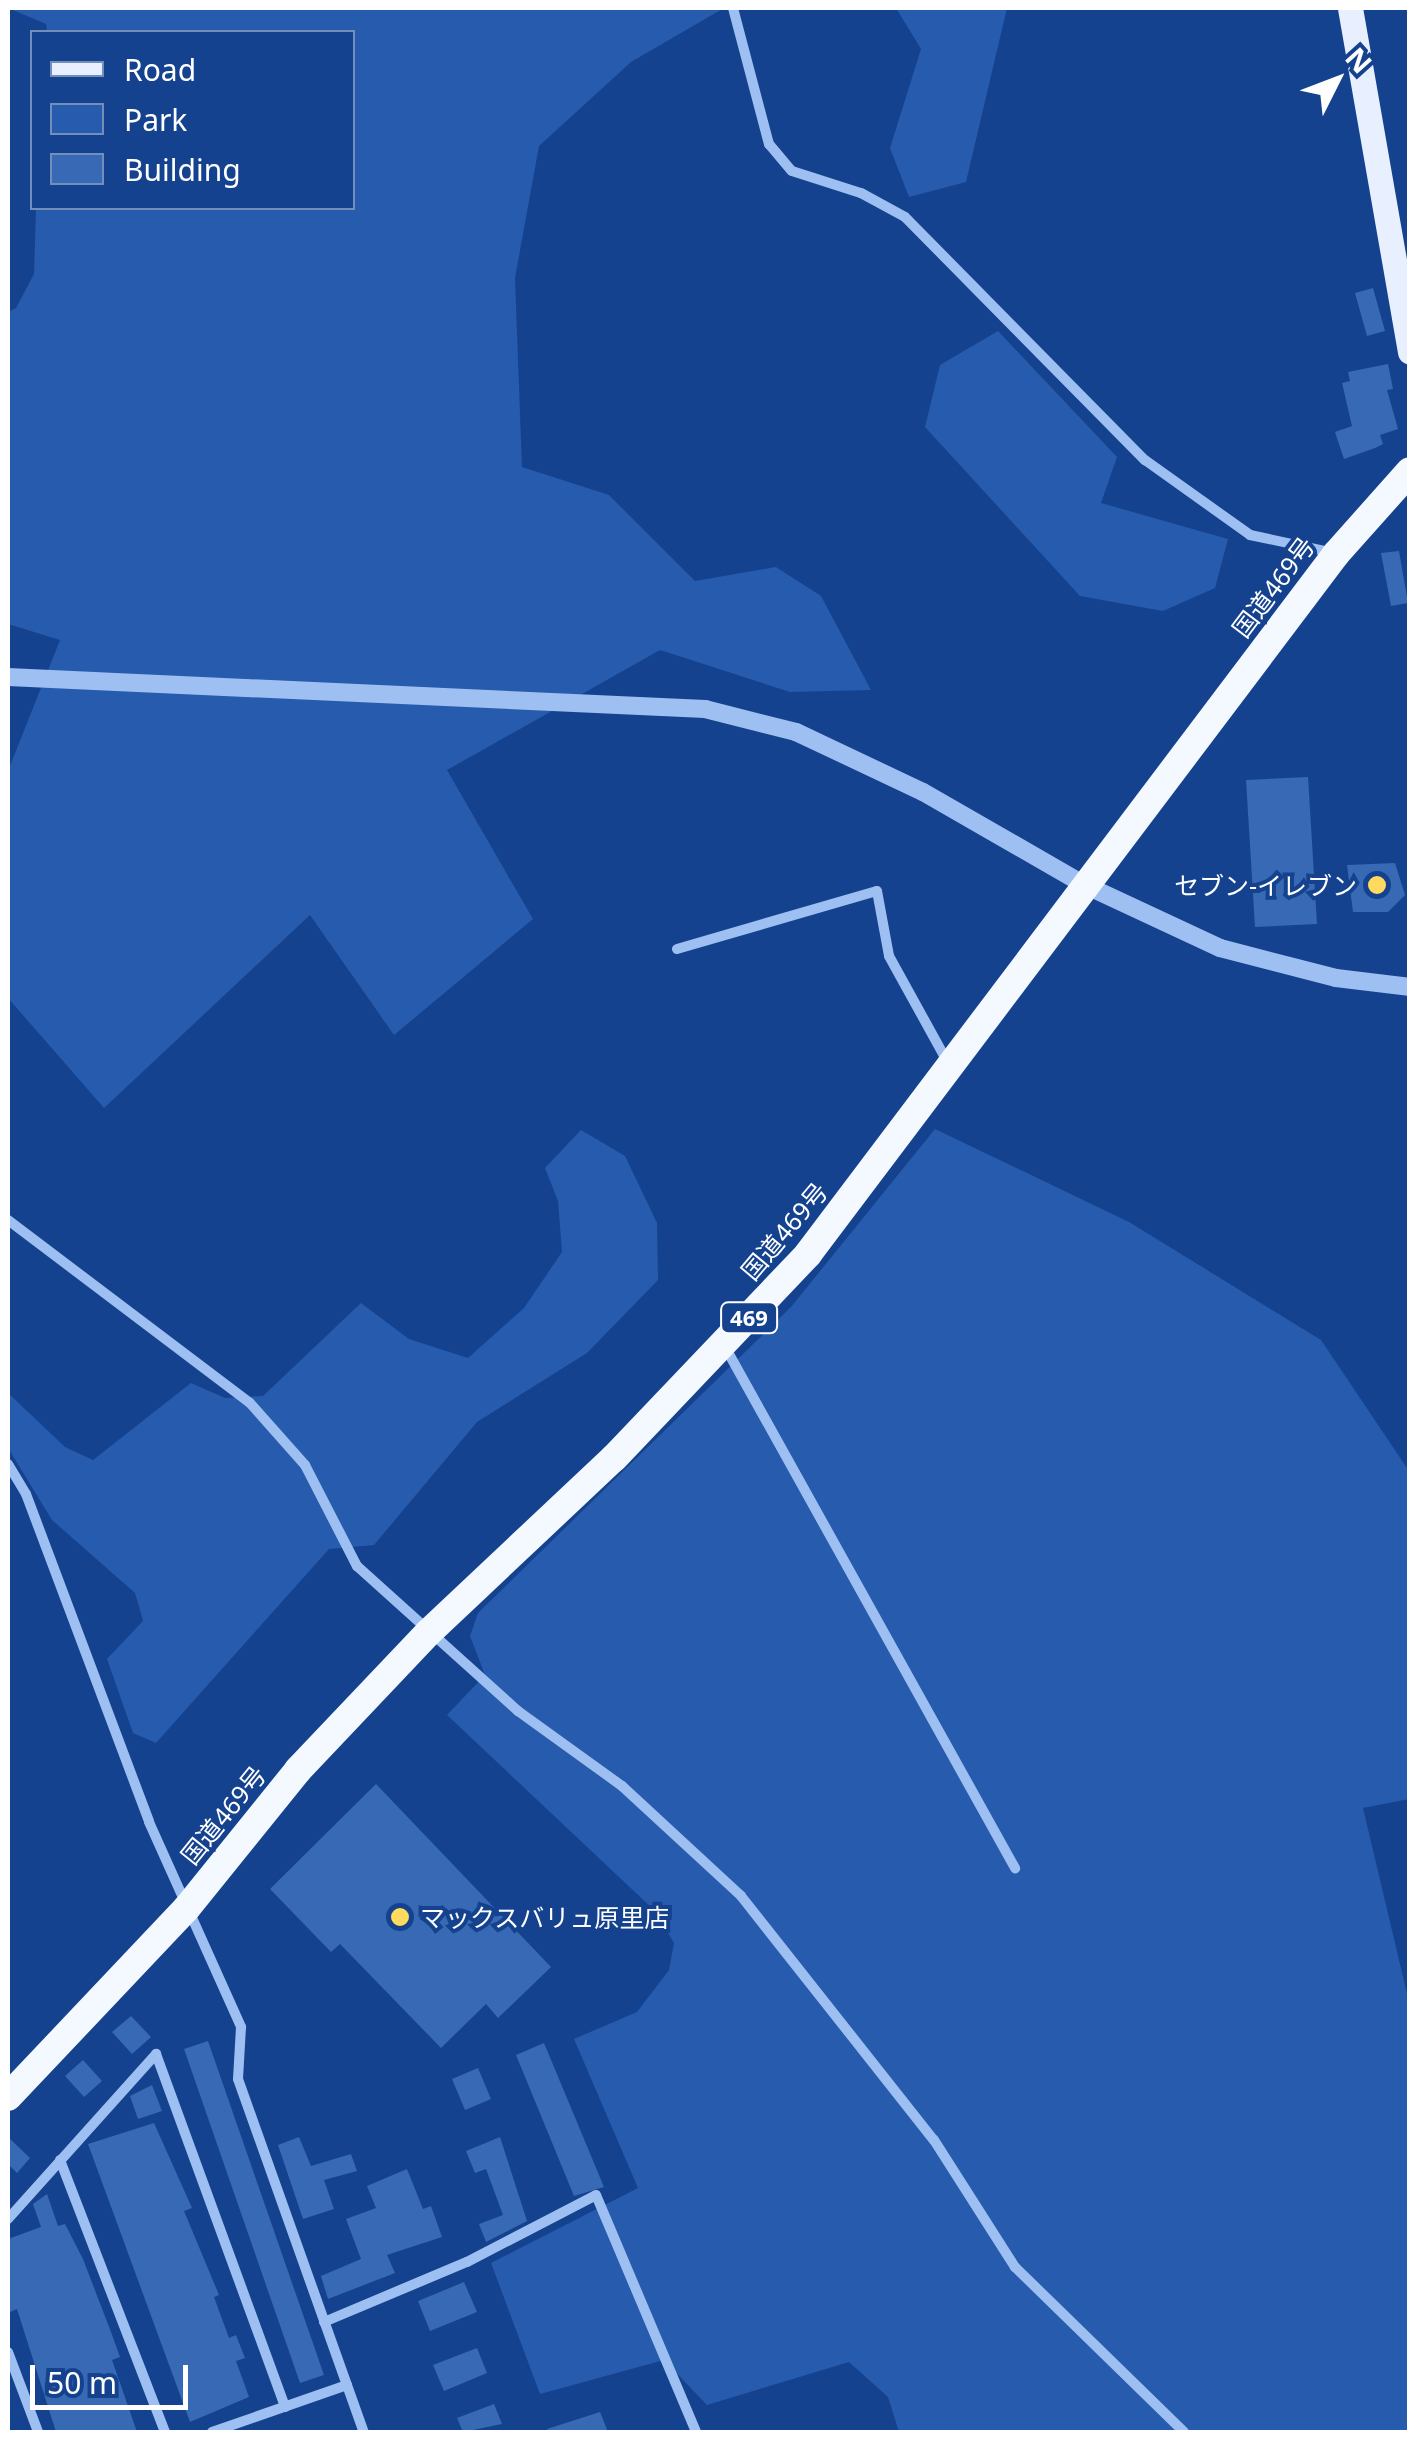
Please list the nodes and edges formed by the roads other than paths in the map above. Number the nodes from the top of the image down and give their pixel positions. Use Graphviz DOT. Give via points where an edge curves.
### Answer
graph roads {
  1 [pos="733,8"];
  2 [pos="1350,8"];
  3 [pos="1410,352"];
  4 [pos="1410,471"];
  5 [pos="1336,554"];
  6 [pos="8,677"];
  7 [pos="1085,885"];
  8 [pos="677,949"];
  9 [pos="1410,988"];
  10 [pos="951,1068"];
  11 [pos="8,1220"];
  12 [pos="724,1345"];
  13 [pos="8,1464"];
  14 [pos="428,1633"];
  15 [pos="1015,1868"];
  16 [pos="186,1909"];
  17 [pos="8,2097"];
  18 [pos="60,2160"];
  19 [pos="8,2219"];
  20 [pos="324,2322"];
  21 [pos="8,2352"];
  22 [pos="17,2378"];
  23 [pos="347,2386"];
  24 [pos="8,2388"];
  25 [pos="284,2407"];
  26 [pos="38,2432"];
  27 [pos="165,2432"];
  28 [pos="212,2432"];
  29 [pos="364,2432"];
  30 [pos="696,2432"];
  31 [pos="1184,2432"];
  1 -- 5 [label="street" via="770,144 792,171 861,193 905,217 1145,460 1208,505 1250,534"];
  2 -- 3 [label="main road"];
  4 -- 5 [label="highway, 国道469号 / 469"];
  5 -- 7 [label="highway, 国道469号 / 469"];
  6 -- 7 [label="street" via="705,709 796,732 923,792"];
  7 -- 9 [label="street" via="1220,948 1336,978"];
  7 -- 10 [label="highway, 国道469号 / 469"];
  8 -- 10 [label="street" via="877,891 890,956"];
  10 -- 12 [label="highway, 国道469号 / 469" via="808,1254"];
  11 -- 14 [label="street" via="250,1403 306,1465 356,1566"];
  12 -- 14 [label="highway, 国道469号 / 469"];
  12 -- 15 [label="street"];
  13 -- 16 [label="street" via="26,1494 111,1730"];
  14 -- 16 [label="highway, 国道469号 / 469" via="298,1770"];
  14 -- 31 [label="street" via="518,1711 622,1786 740,1896 934,2140 1015,2267"];
  16 -- 17 [label="highway, 国道469号 / 469"];
  16 -- 20 [label="street" via="242,2027 238,2080"];
  18 -- 19 [label="street"];
  18 -- 25 [label="street" via="156,2054"];
  18 -- 27 [label="street"];
  20 -- 23 [label="street"];
  20 -- 30 [label="street" via="467,2262 596,2195"];
  21 -- 22 [label="street"];
  22 -- 24 [label="street"];
  22 -- 26 [label="street"];
  23 -- 25 [label="street"];
  23 -- 29 [label="street"];
  25 -- 28 [label="street"];
}
